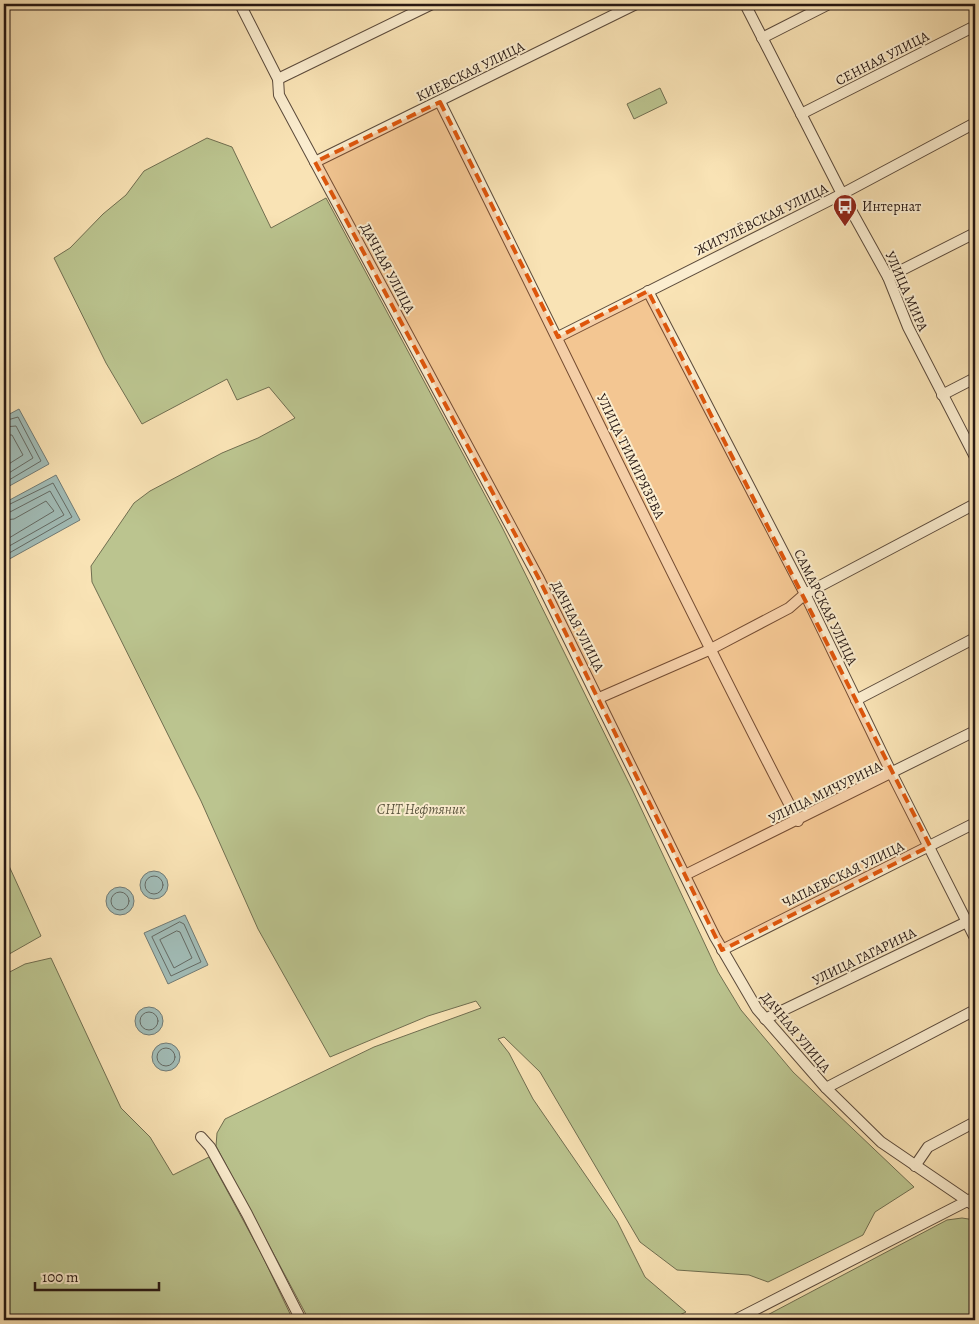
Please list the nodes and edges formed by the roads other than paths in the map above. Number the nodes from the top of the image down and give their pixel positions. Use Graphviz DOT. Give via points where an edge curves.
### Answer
graph roads {
  1 [pos="240,4"];
  2 [pos="432,4"];
  3 [pos="636,4"];
  4 [pos="745,4"];
  5 [pos="829,4"];
  6 [pos="975,26"];
  7 [pos="762,38"];
  8 [pos="278,79"];
  9 [pos="440,102"];
  10 [pos="801,114"];
  11 [pos="975,123"];
  12 [pos="315,162"];
  13 [pos="842,194"];
  14 [pos="975,233"];
  15 [pos="888,277"];
  16 [pos="648,291"];
  17 [pos="558,337"];
  18 [pos="975,378"];
  19 [pos="942,395"];
  20 [pos="975,458"];
  21 [pos="975,504"];
  22 [pos="805,594"];
  23 [pos="975,638"];
  24 [pos="709,650"];
  25 [pos="599,698"];
  26 [pos="856,700"];
  27 [pos="975,731"];
  28 [pos="892,774"];
  29 [pos="798,821"];
  30 [pos="975,823"];
  31 [pos="930,846"];
  32 [pos="685,875"];
  33 [pos="971,920"];
  34 [pos="975,938"];
  35 [pos="722,950"];
  36 [pos="975,1010"];
  37 [pos="765,1019"];
  38 [pos="826,1088"];
  39 [pos="975,1122"];
  40 [pos="201,1137"];
  41 [pos="915,1166"];
  42 [pos="973,1201"];
  43 [pos="301,1320"];
  44 [pos="735,1320"];
  1 -- 8 [label="street, ДАЧНАЯ УЛИЦА"];
  2 -- 8 [label="street"];
  3 -- 9 [label="street, КИЕВСКАЯ УЛИЦА"];
  4 -- 7 [label="street, УЛИЦА МИРА"];
  5 -- 7 [label="street"];
  6 -- 10 [label="street, СЕННАЯ УЛИЦА"];
  7 -- 10 [label="street, УЛИЦА МИРА"];
  8 -- 12 [label="street, ДАЧНАЯ УЛИЦА" via="278,95"];
  9 -- 12 [label="street, КИЕВСКАЯ УЛИЦА"];
  9 -- 17 [label="street, УЛИЦА ТИМИРЯЗЕВА"];
  10 -- 13 [label="street, УЛИЦА МИРА"];
  11 -- 13 [label="street, ЖИГУЛЁВСКАЯ УЛИЦА"];
  12 -- 25 [label="street, ДАЧНАЯ УЛИЦА" via="495,494"];
  13 -- 15 [label="street, УЛИЦА МИРА"];
  13 -- 16 [label="street, ЖИГУЛЁВСКАЯ УЛИЦА"];
  14 -- 15 [label="street"];
  15 -- 19 [label="street, УЛИЦА МИРА" via="908,327"];
  16 -- 17 [label="street, ЖИГУЛЁВСКАЯ УЛИЦА"];
  16 -- 22 [label="street, САМАРСКАЯ УЛИЦА"];
  17 -- 24 [label="street, УЛИЦА ТИМИРЯЗЕВА"];
  18 -- 19 [label="street"];
  19 -- 20 [label="street, УЛИЦА МИРА"];
  21 -- 22 [label="street"];
  22 -- 24 [label="street" via="789,608"];
  22 -- 26 [label="street, САМАРСКАЯ УЛИЦА"];
  23 -- 26 [label="street"];
  24 -- 25 [label="street"];
  24 -- 29 [label="street, УЛИЦА ТИМИРЯЗЕВА"];
  25 -- 32 [label="street, ДАЧНАЯ УЛИЦА"];
  26 -- 28 [label="street, САМАРСКАЯ УЛИЦА"];
  27 -- 28 [label="street, УЛИЦА МИЧУРИНА"];
  28 -- 29 [label="street, УЛИЦА МИЧУРИНА"];
  28 -- 31 [label="street, САМАРСКАЯ УЛИЦА"];
  29 -- 32 [label="street, УЛИЦА МИЧУРИНА"];
  30 -- 31 [label="street, ЧАПАЕВСКАЯ УЛИЦА"];
  31 -- 33 [label="street, САМАРСКАЯ УЛИЦА"];
  31 -- 35 [label="street, ЧАПАЕВСКАЯ УЛИЦА"];
  32 -- 35 [label="street, ДАЧНАЯ УЛИЦА"];
  33 -- 34 [label="street, САМАРСКАЯ УЛИЦА"];
  33 -- 37 [label="street, УЛИЦА ГАГАРИНА"];
  35 -- 37 [label="street, ДАЧНАЯ УЛИЦА"];
  36 -- 38 [label="street"];
  37 -- 38 [label="street, ДАЧНАЯ УЛИЦА"];
  38 -- 41 [label="street, ДАЧНАЯ УЛИЦА" via="880,1142"];
  39 -- 41 [label="street" via="928,1147"];
  40 -- 43 [label="street" via="210,1147 247,1214"];
  41 -- 42 [label="street, ДАЧНАЯ УЛИЦА"];
  42 -- 44 [label="street"];
}
